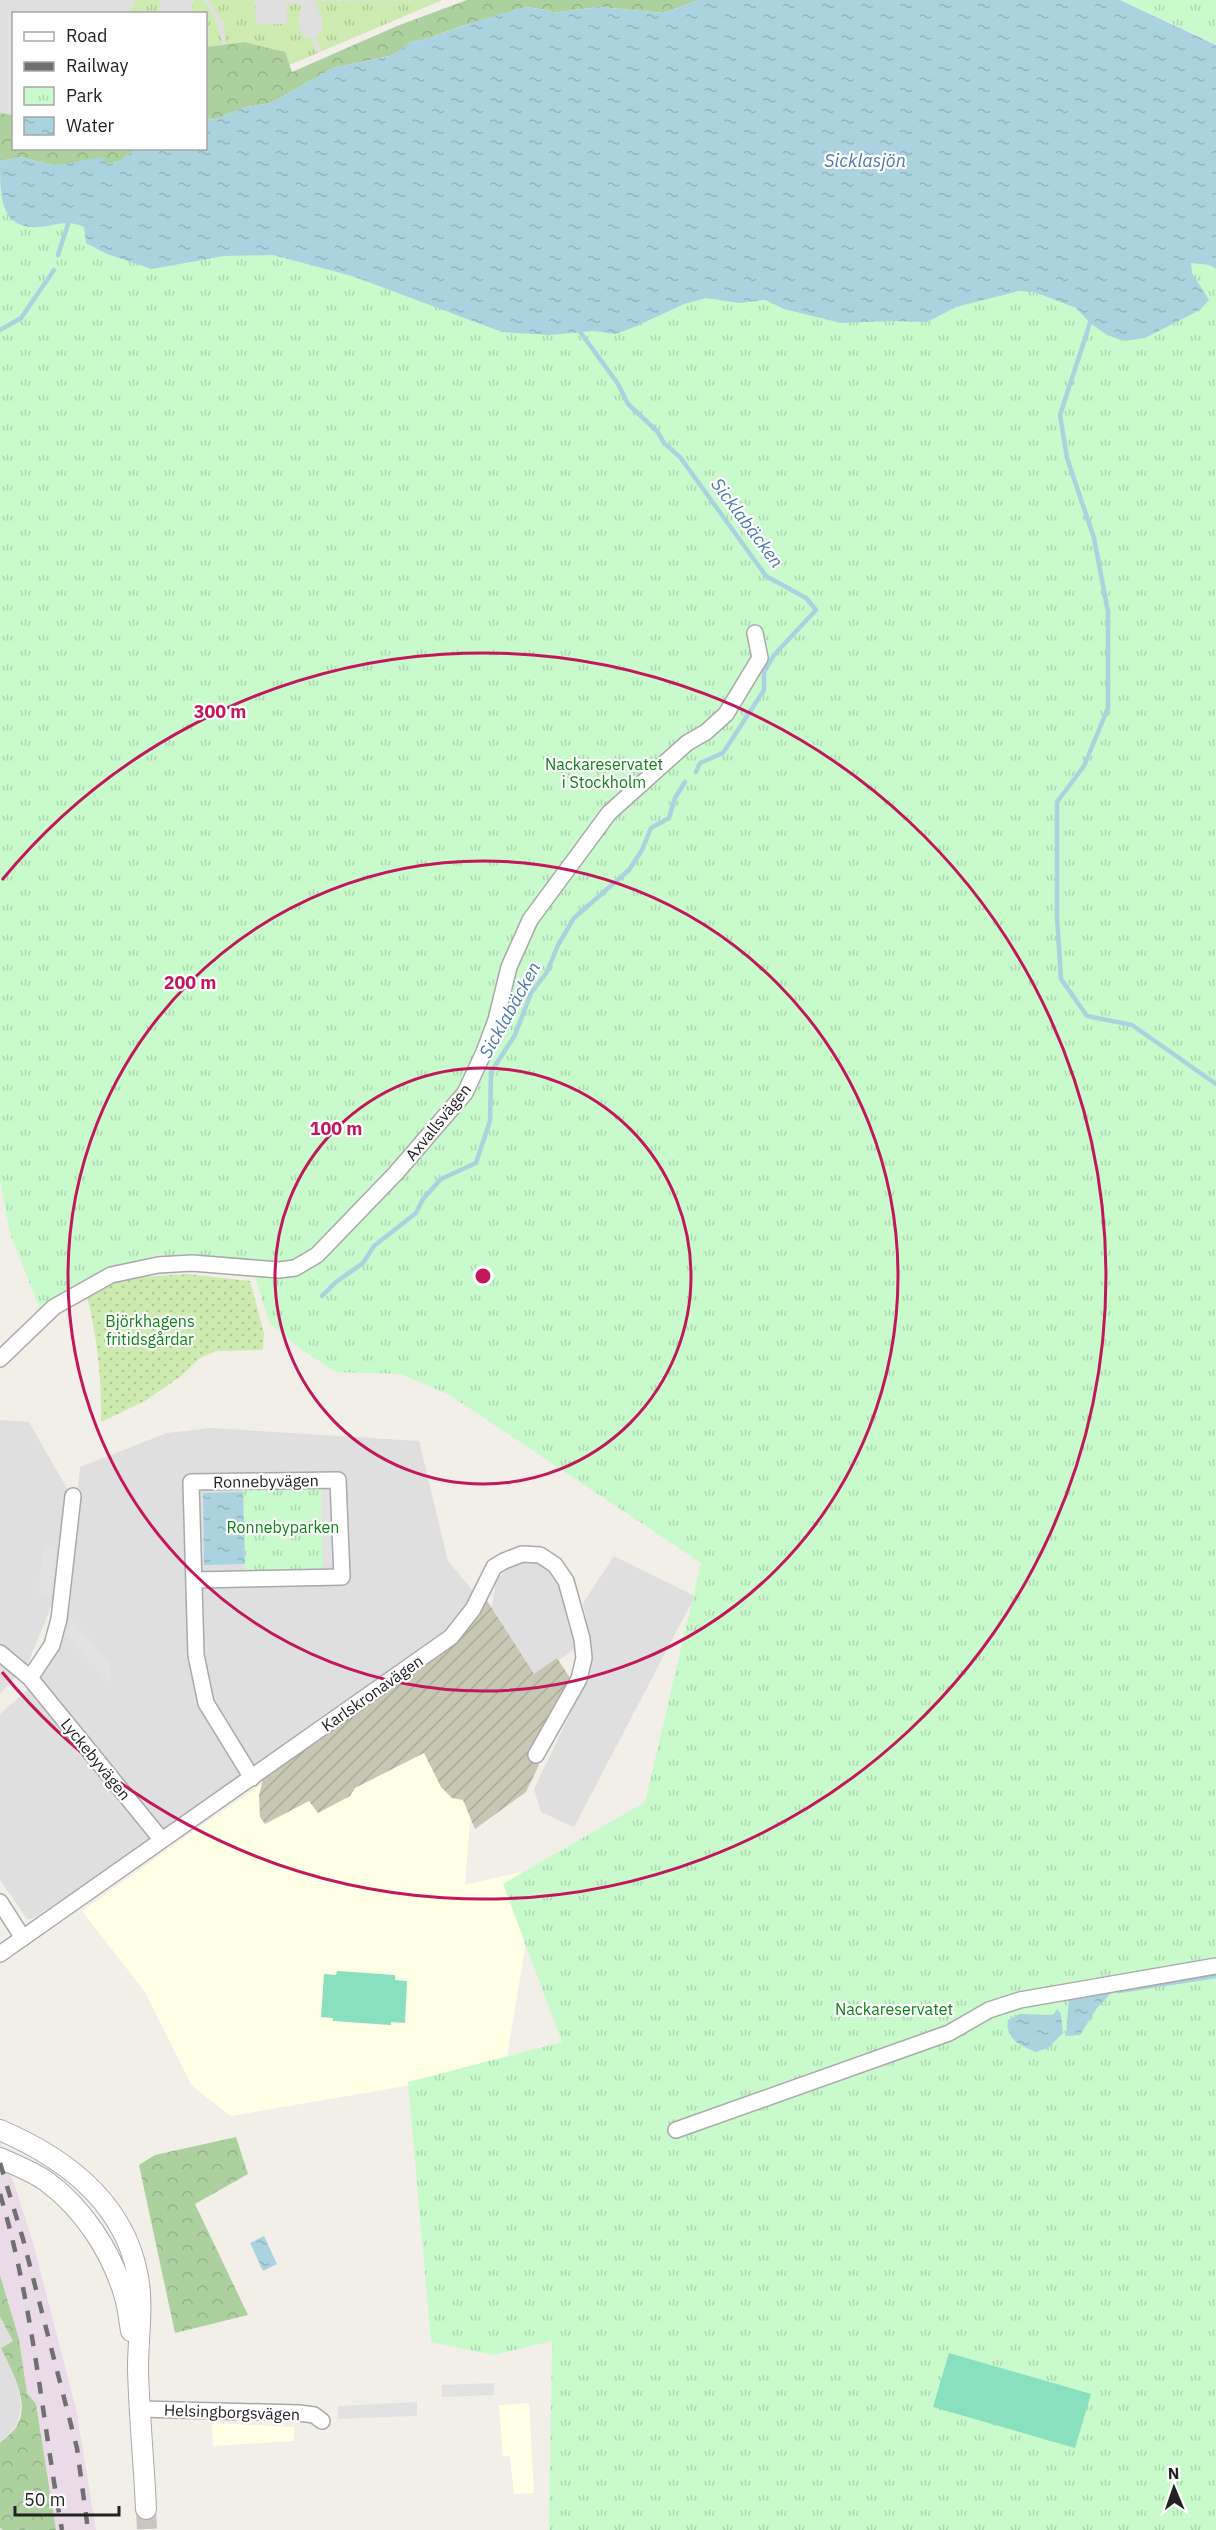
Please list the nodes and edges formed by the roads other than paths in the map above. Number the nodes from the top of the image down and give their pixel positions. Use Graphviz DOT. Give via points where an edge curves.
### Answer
graph roads {
  1 [pos="755,633"];
  2 [pos="0,1359"];
  3 [pos="73,1496"];
  4 [pos="194,1580"];
  5 [pos="0,1653"];
  6 [pos="30,1678"];
  7 [pos="536,1755"];
  8 [pos="252,1778"];
  9 [pos="161,1839"];
  10 [pos="0,1902"];
  11 [pos="23,1938"];
  12 [pos="0,1954"];
  13 [pos="1216,1966"];
  14 [pos="0,2130"];
  15 [pos="676,2130"];
  16 [pos="0,2158"];
  17 [pos="138,2369"];
  18 [pos="140,2409"];
  19 [pos="322,2421"];
  20 [pos="146,2509"];
  1 -- 2 [label="street, Axvallsvägen" via="760,658 726,714 687,743 609,813 531,920 509,967 484,1052 465,1093 396,1173 317,1255 295,1268 279,1270 192,1263 158,1265 111,1275 54,1307"];
  3 -- 6 [label="street" via="59,1619 52,1645"];
  4 -- 4 [label="street, Ronnebyvägen" via="342,1577 338,1480 191,1482"];
  4 -- 8 [label="street, Ronnebyvägen" via="196,1655 206,1703"];
  5 -- 6 [label="street, Lyckebyvägen"];
  6 -- 9 [label="street, Lyckebyvägen"];
  7 -- 8 [label="street, Karlskronavägen" via="579,1679 584,1658 566,1581 555,1564 540,1555 522,1554 494,1567 452,1637"];
  8 -- 9 [label="street, Karlskronavägen"];
  9 -- 11 [label="street, Karlskronavägen"];
  10 -- 11 [label="street"];
  11 -- 12 [label="street, Karlskronavägen"];
  13 -- 15 [label="street" via="1020,2000 989,2010 949,2033"];
  14 -- 17 [label="street" via="59,2159 109,2209 138,2272"];
  16 -- 17 [label="street" via="44,2180 70,2201 92,2229 125,2295"];
  17 -- 18 [label="street"];
  18 -- 19 [label="street, Helsingborgsvägen" via="299,2413 314,2415"];
  18 -- 20 [label="street"];
}
